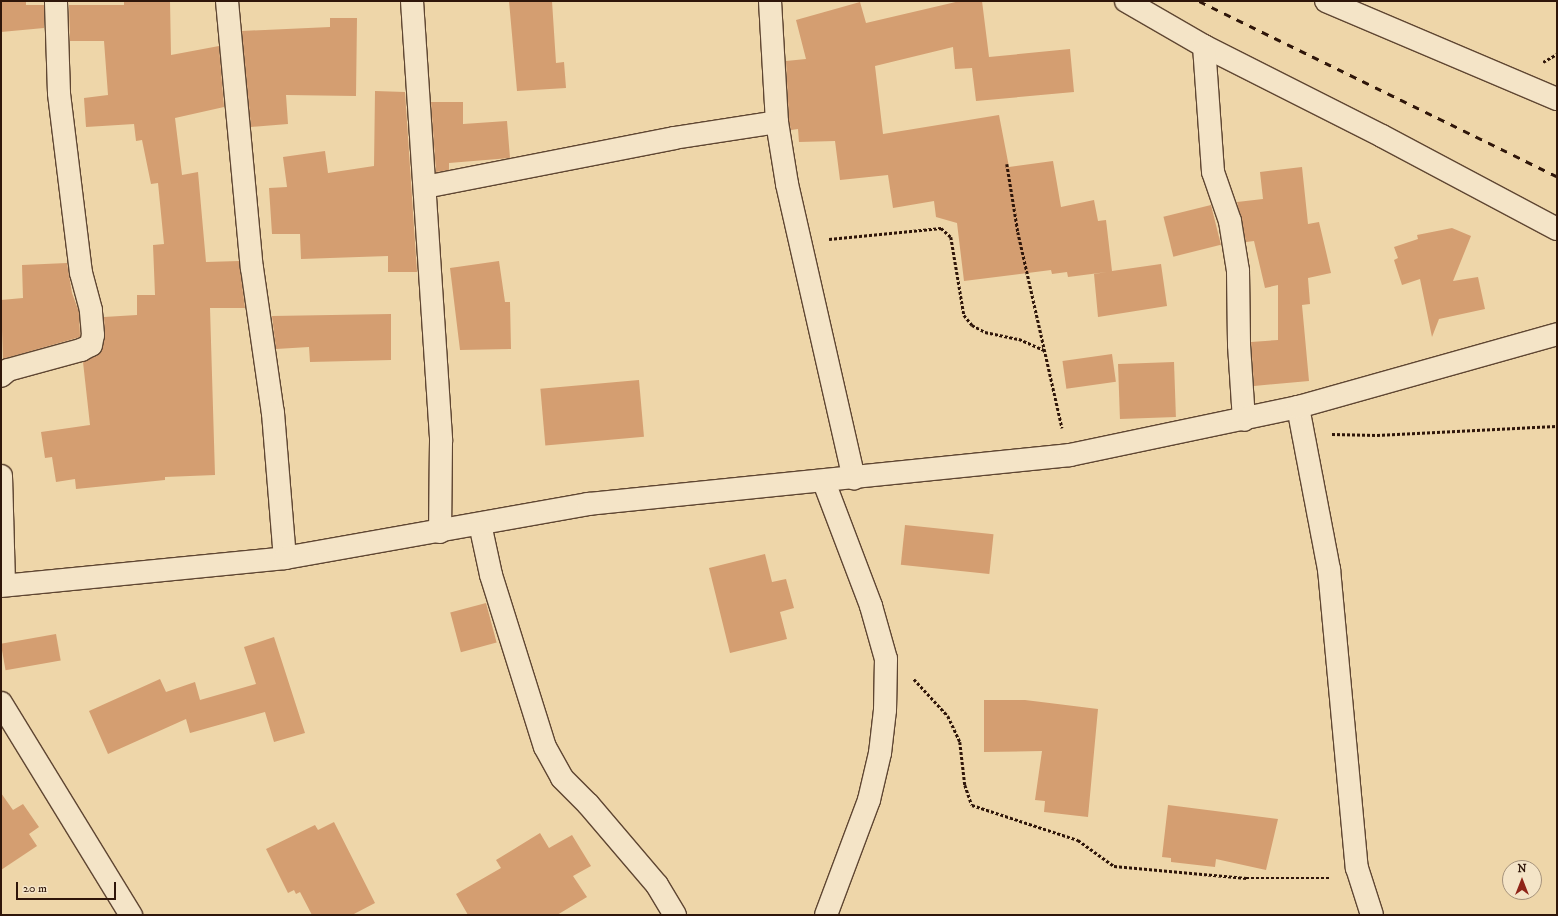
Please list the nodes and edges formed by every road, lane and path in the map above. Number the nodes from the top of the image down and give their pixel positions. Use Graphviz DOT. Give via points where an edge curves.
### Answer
graph roads {
  1 [pos="56,1"];
  2 [pos="227,1"];
  3 [pos="412,1"];
  4 [pos="770,1"];
  5 [pos="1126,1"];
  6 [pos="1326,1"];
  7 [pos="1204,46"];
  8 [pos="1557,99"];
  9 [pos="777,122"];
  10 [pos="1007,164"];
  11 [pos="425,186"];
  12 [pos="1557,229"];
  13 [pos="801,243"];
  14 [pos="1557,334"];
  15 [pos="1044,350"];
  16 [pos="1,376"];
  17 [pos="1298,407"];
  18 [pos="1244,420"];
  19 [pos="1557,426"];
  20 [pos="1304,433"];
  21 [pos="1070,455"];
  22 [pos="1,476"];
  23 [pos="854,478"];
  24 [pos="824,482"];
  25 [pos="480,524"];
  26 [pos="440,532"];
  27 [pos="285,558"];
  28 [pos="2,585"];
  29 [pos="886,659"];
  30 [pos="1,704"];
  31 [pos="1359,877"];
  32 [pos="131,915"];
  33 [pos="675,915"];
  34 [pos="826,915"];
  35 [pos="1372,915"];
  1 -- 16 [label="street" via="61,106 81,273 91,310 93,335 91,345 81,350 8,370"];
  2 -- 27 [label="street" via="252,268 273,413"];
  3 -- 11 [label="street"];
  4 -- 9 [label="street"];
  5 -- 7 [label="street"];
  6 -- 8 [label="street"];
  7 -- 12 [label="street" via="1382,136"];
  7 -- 18 [label="street" via="1213,172 1230,221 1236,252"];
  9 -- 11 [label="street" via="674,138"];
  9 -- 13 [label="street" via="787,184"];
  10 -- 15 [label="path" via="1018,232"];
  11 -- 26 [label="street" via="441,441"];
  13 -- 15 [label="path" via="941,228 951,237 964,315 972,325 985,332 1019,339"];
  13 -- 23 [label="street"];
  14 -- 17 [label="street"];
  15 -- 21 [label="path"];
  17 -- 18 [label="street"];
  17 -- 20 [label="street"];
  18 -- 21 [label="street"];
  19 -- 20 [label="path" via="1377,435"];
  20 -- 31 [label="street" via="1329,569"];
  21 -- 23 [label="street"];
  22 -- 28 [label="street"];
  23 -- 24 [label="street"];
  24 -- 25 [label="street" via="588,504"];
  24 -- 29 [label="street" via="871,606"];
  25 -- 26 [label="street"];
  25 -- 33 [label="street" via="491,575 545,747 562,778 588,804 657,885"];
  26 -- 27 [label="street"];
  27 -- 28 [label="street"];
  29 -- 31 [label="path" via="922,685 948,716 960,742 965,785 972,805 1085,843 1098,857 1114,866 1246,878"];
  29 -- 34 [label="street" via="885,710 874,780 843,874"];
  30 -- 32 [label="street"];
  31 -- 35 [label="street"];
}
